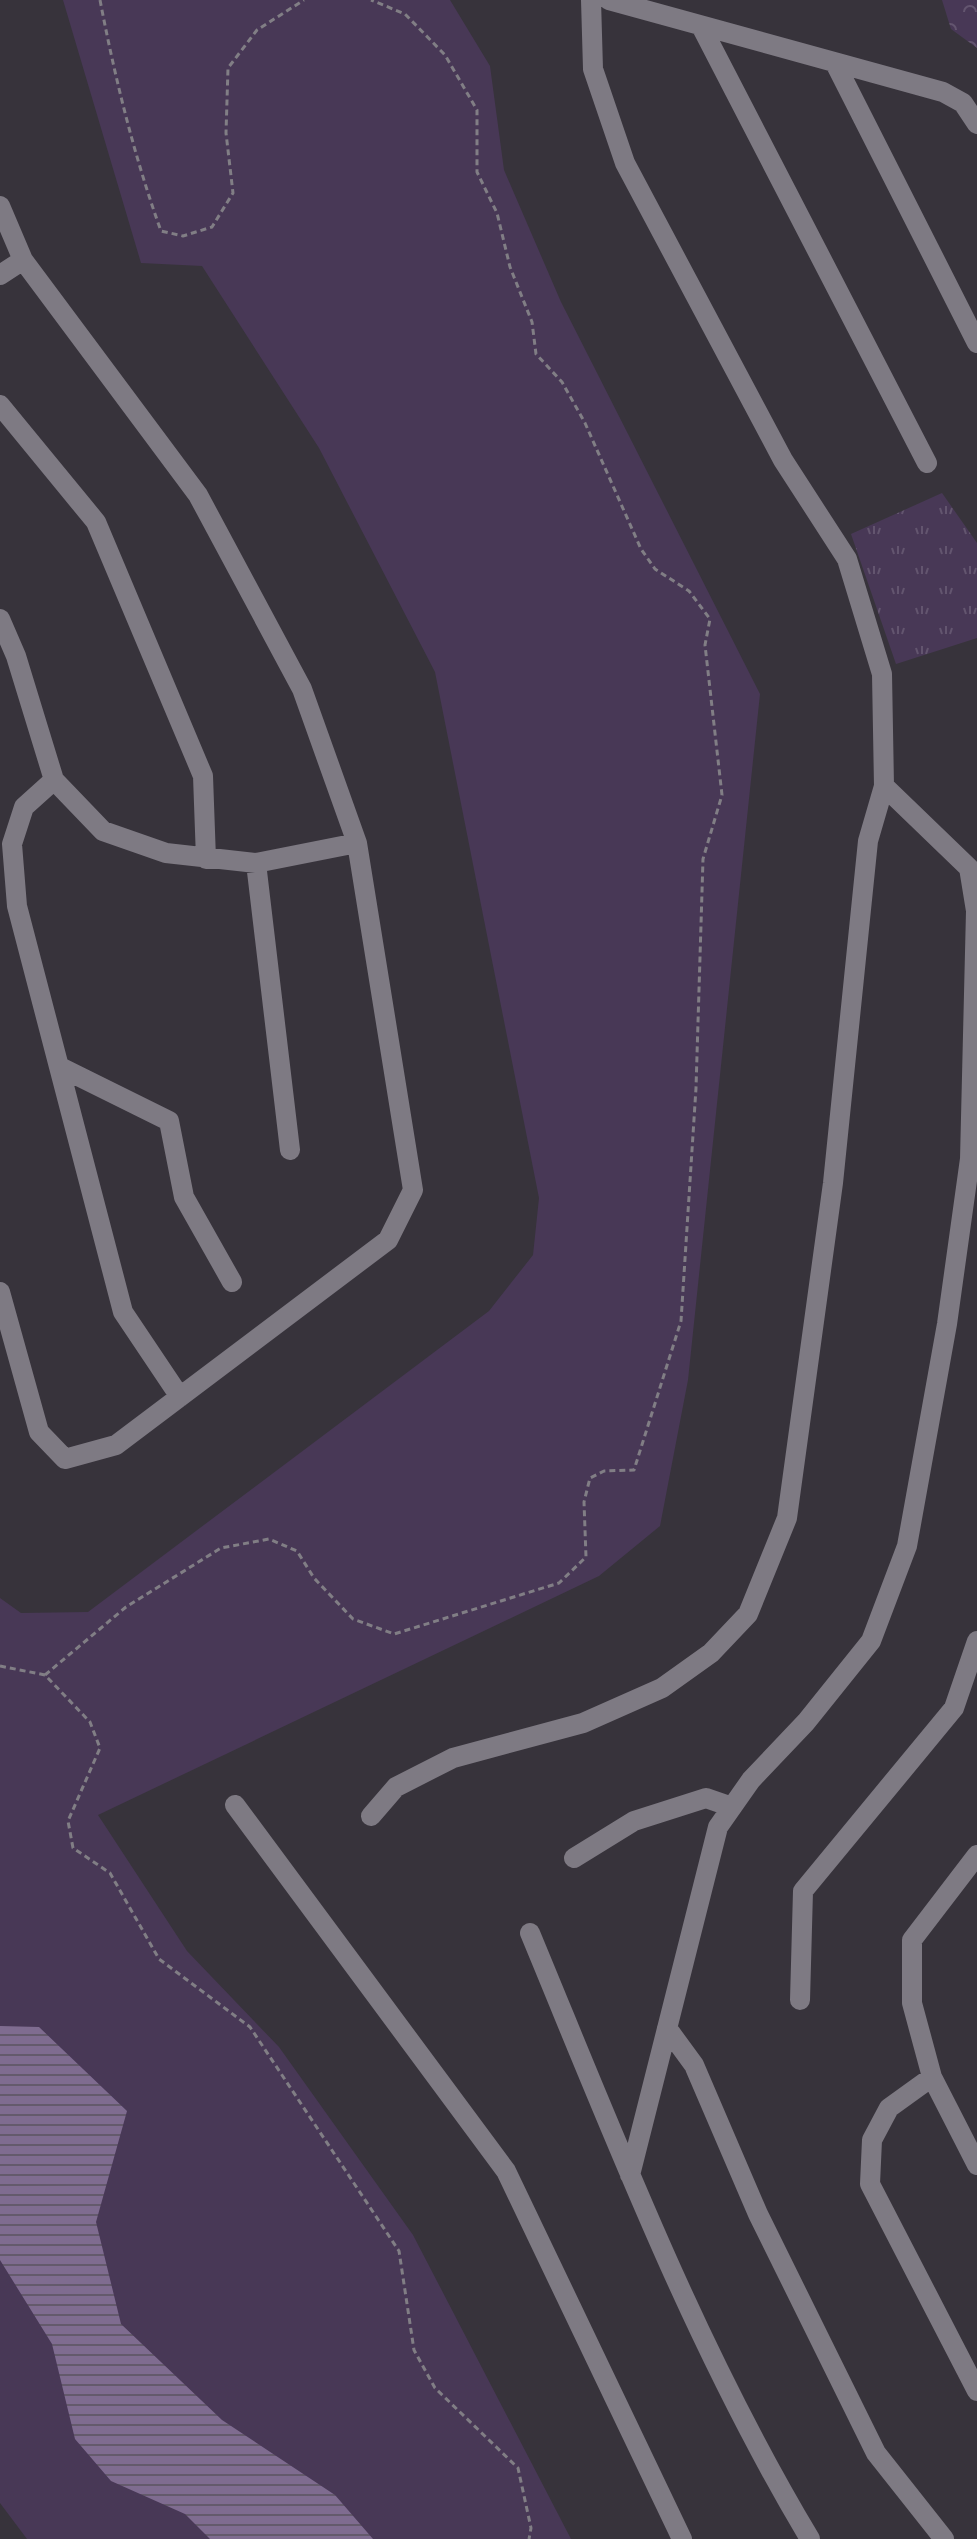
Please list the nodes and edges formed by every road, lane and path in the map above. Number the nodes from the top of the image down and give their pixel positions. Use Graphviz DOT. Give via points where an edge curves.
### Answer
graph roads {
  1 [pos="100,0"];
  2 [pos="304,0"];
  3 [pos="371,0"];
  4 [pos="591,0"];
  5 [pos="609,0"];
  6 [pos="701,26"];
  7 [pos="835,63"];
  8 [pos="977,124"];
  9 [pos="0,206"];
  10 [pos="23,260"];
  11 [pos="0,275"];
  12 [pos="977,343"];
  13 [pos="0,405"];
  14 [pos="927,463"];
  15 [pos="0,619"];
  16 [pos="8,655"];
  17 [pos="54,780"];
  18 [pos="884,786"];
  19 [pos="357,843"];
  20 [pos="206,859"];
  21 [pos="256,863"];
  22 [pos="973,863"];
  23 [pos="60,1067"];
  24 [pos="290,1150"];
  25 [pos="232,1282"];
  26 [pos="0,1292"];
  27 [pos="180,1397"];
  28 [pos="977,1641"];
  29 [pos="0,1666"];
  30 [pos="45,1675"];
  31 [pos="235,1805"];
  32 [pos="732,1807"];
  33 [pos="371,1816"];
  34 [pos="977,1855"];
  35 [pos="574,1858"];
  36 [pos="530,1933"];
  37 [pos="800,2000"];
  38 [pos="667,2028"];
  39 [pos="932,2077"];
  40 [pos="977,2165"];
  41 [pos="630,2175"];
  42 [pos="977,2391"];
  43 [pos="529,2539"];
  44 [pos="682,2539"];
  45 [pos="810,2539"];
  46 [pos="944,2539"];
  1 -- 2 [label="path" via="147,194 161,231 183,236 212,227 233,193 226,133 228,68 257,30"];
  3 -- 30 [label="path" via="405,14 435,45 477,110 477,172 497,213 510,267 532,322 536,354 562,382 585,423 641,549 655,569 689,591 710,619 705,645 722,795 703,859 681,1321 634,1470 604,1471 590,1478 584,1502 586,1557 559,1583 394,1634 353,1619 314,1578 297,1551 269,1539 221,1548 126,1607"];
  4 -- 18 [label="street" via="593,69 625,163 783,460 847,559 882,674"];
  5 -- 6 [label="street"];
  6 -- 7 [label="street"];
  6 -- 14 [label="street"];
  7 -- 8 [label="street" via="943,92 963,103"];
  7 -- 12 [label="street"];
  9 -- 10 [label="street"];
  10 -- 11 [label="street"];
  10 -- 19 [label="street" via="198,495 302,689"];
  13 -- 20 [label="street" via="96,522 203,776"];
  15 -- 16 [label="street"];
  16 -- 17 [label="street"];
  17 -- 20 [label="street" via="103,831 166,853"];
  17 -- 23 [label="street" via="24,807 12,844 17,906"];
  18 -- 22 [label="street"];
  18 -- 33 [label="street" via="868,841 833,1183 787,1518 748,1614 711,1653 662,1688 583,1723 453,1758 396,1787"];
  19 -- 21 [label="street"];
  19 -- 27 [label="street" via="413,1190 388,1240"];
  20 -- 21 [label="street"];
  21 -- 24 [label="street"];
  22 -- 32 [label="street" via="970,1159 907,1546 871,1641"];
  23 -- 25 [label="street" via="169,1121 184,1197"];
  23 -- 27 [label="street" via="123,1312"];
  26 -- 27 [label="street" via="39,1432 65,1459 116,1445"];
  28 -- 37 [label="street" via="954,1708 803,1891"];
  29 -- 30 [label="path"];
  30 -- 43 [label="path" via="90,1722 100,1748 68,1821 73,1848 110,1873 159,1959 250,2027 399,2251 414,2350 435,2388 518,2468"];
  31 -- 44 [label="street" via="506,2171"];
  32 -- 35 [label="street" via="706,1798 634,1821"];
  32 -- 38 [label="street" via="718,1827"];
  34 -- 39 [label="street" via="912,1940 912,2003"];
  36 -- 41 [label="street"];
  38 -- 41 [label="street"];
  38 -- 46 [label="street" via="694,2065 758,2214 876,2453"];
  39 -- 40 [label="street"];
  39 -- 42 [label="street" via="889,2108 872,2140 870,2184"];
  41 -- 45 [label="street" via="762,2459"];
}
